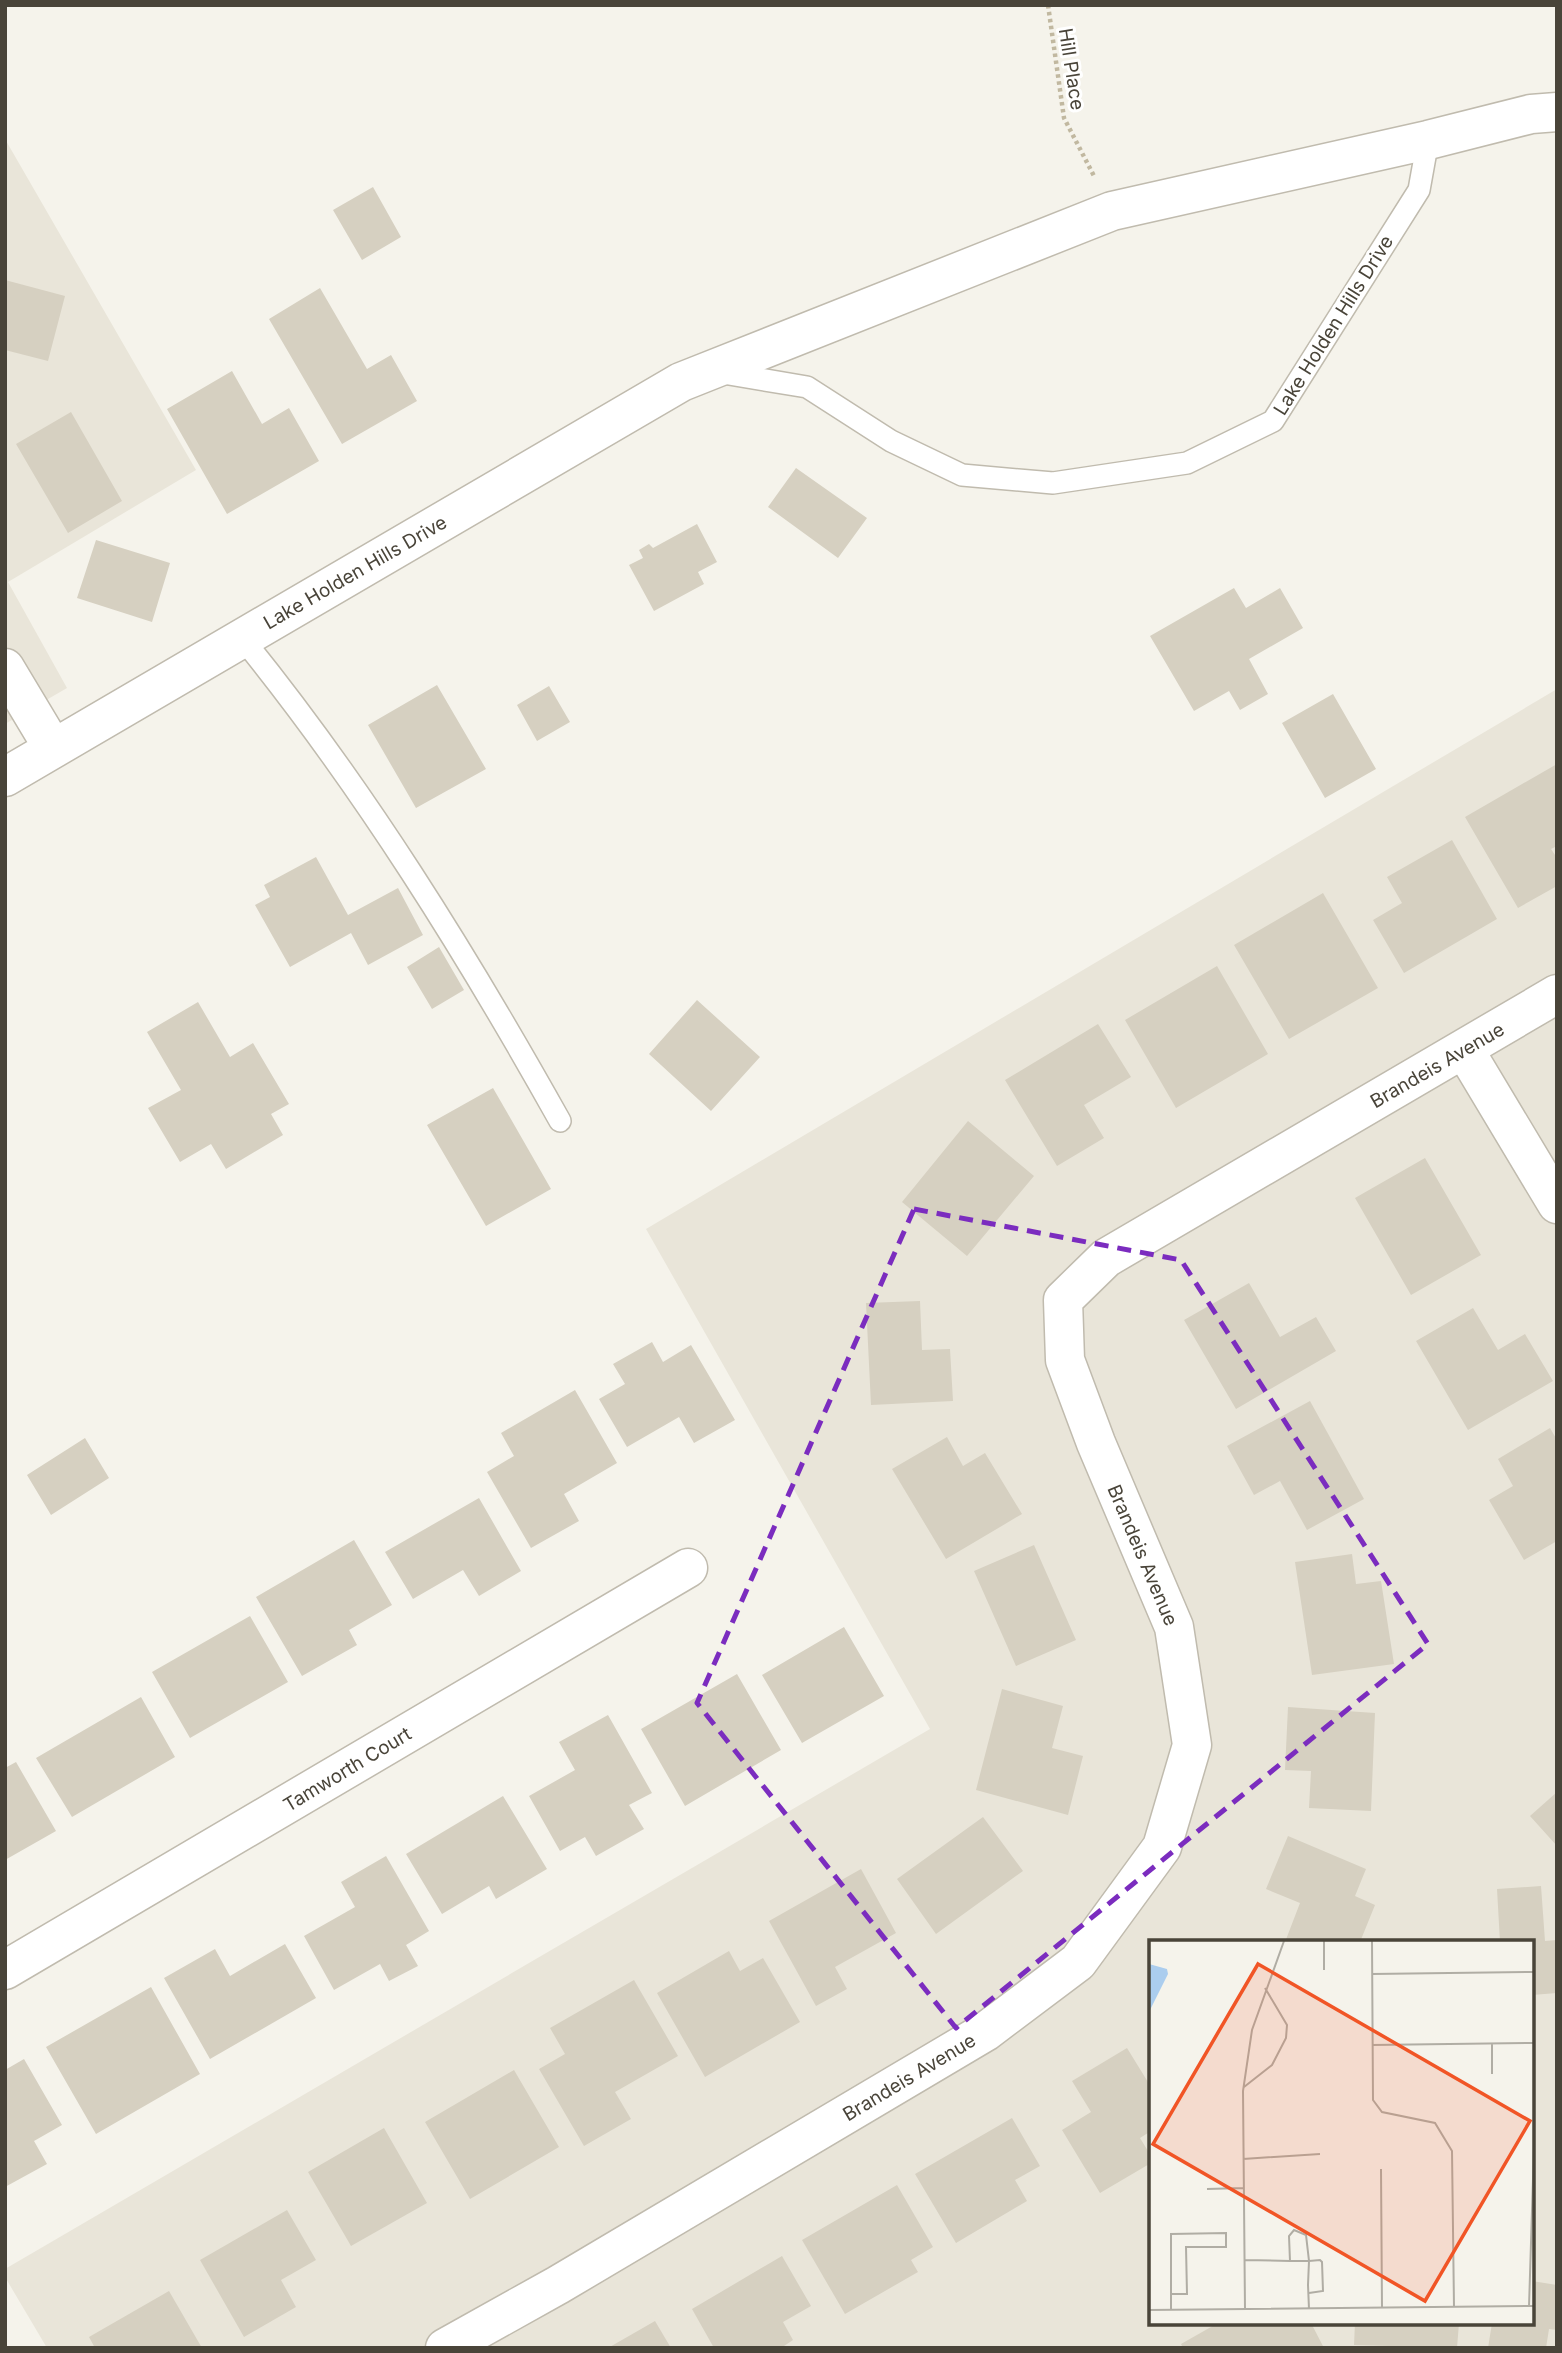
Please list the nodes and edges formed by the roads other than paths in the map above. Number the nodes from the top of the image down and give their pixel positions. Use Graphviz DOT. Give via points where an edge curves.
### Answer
graph roads {
  1 [pos="1557,112"];
  2 [pos="1428,141"];
  3 [pos="708,371"];
  4 [pos="242,638"];
  5 [pos="5,668"];
  6 [pos="53,748"];
  7 [pos="5,777"];
  8 [pos="1557,994"];
  9 [pos="1464,1049"];
  10 [pos="560,1121"];
  11 [pos="1557,1204"];
  12 [pos="688,1568"];
  13 [pos="5,1970"];
  14 [pos="444,2348"];
  1 -- 2 [label="street, Lake Holden Hills Drive" via="1531,114"];
  2 -- 3 [label="street, Lake Holden Hills Drive" via="1112,211"];
  2 -- 3 [label="lane, Lake Holden Hills Drive" via="1419,190 1273,421 1187,463 1053,483 962,475 891,441 807,387"];
  3 -- 4 [label="street, Lake Holden Hills Drive" via="681,382"];
  4 -- 6 [label="street, Lake Holden Hills Drive"];
  4 -- 10 [label="lane" via="426,895"];
  5 -- 6 [label="street"];
  6 -- 7 [label="street, Lake Holden Hills Drive"];
  8 -- 9 [label="street, Brandeis Avenue"];
  9 -- 11 [label="street"];
  9 -- 14 [label="street, Brandeis Avenue" via="1106,1258 1063,1300 1065,1360 1174,1627 1192,1745 1162,1847 1078,1962 985,2032"];
  12 -- 13 [label="street, Tamworth Court"];
}
